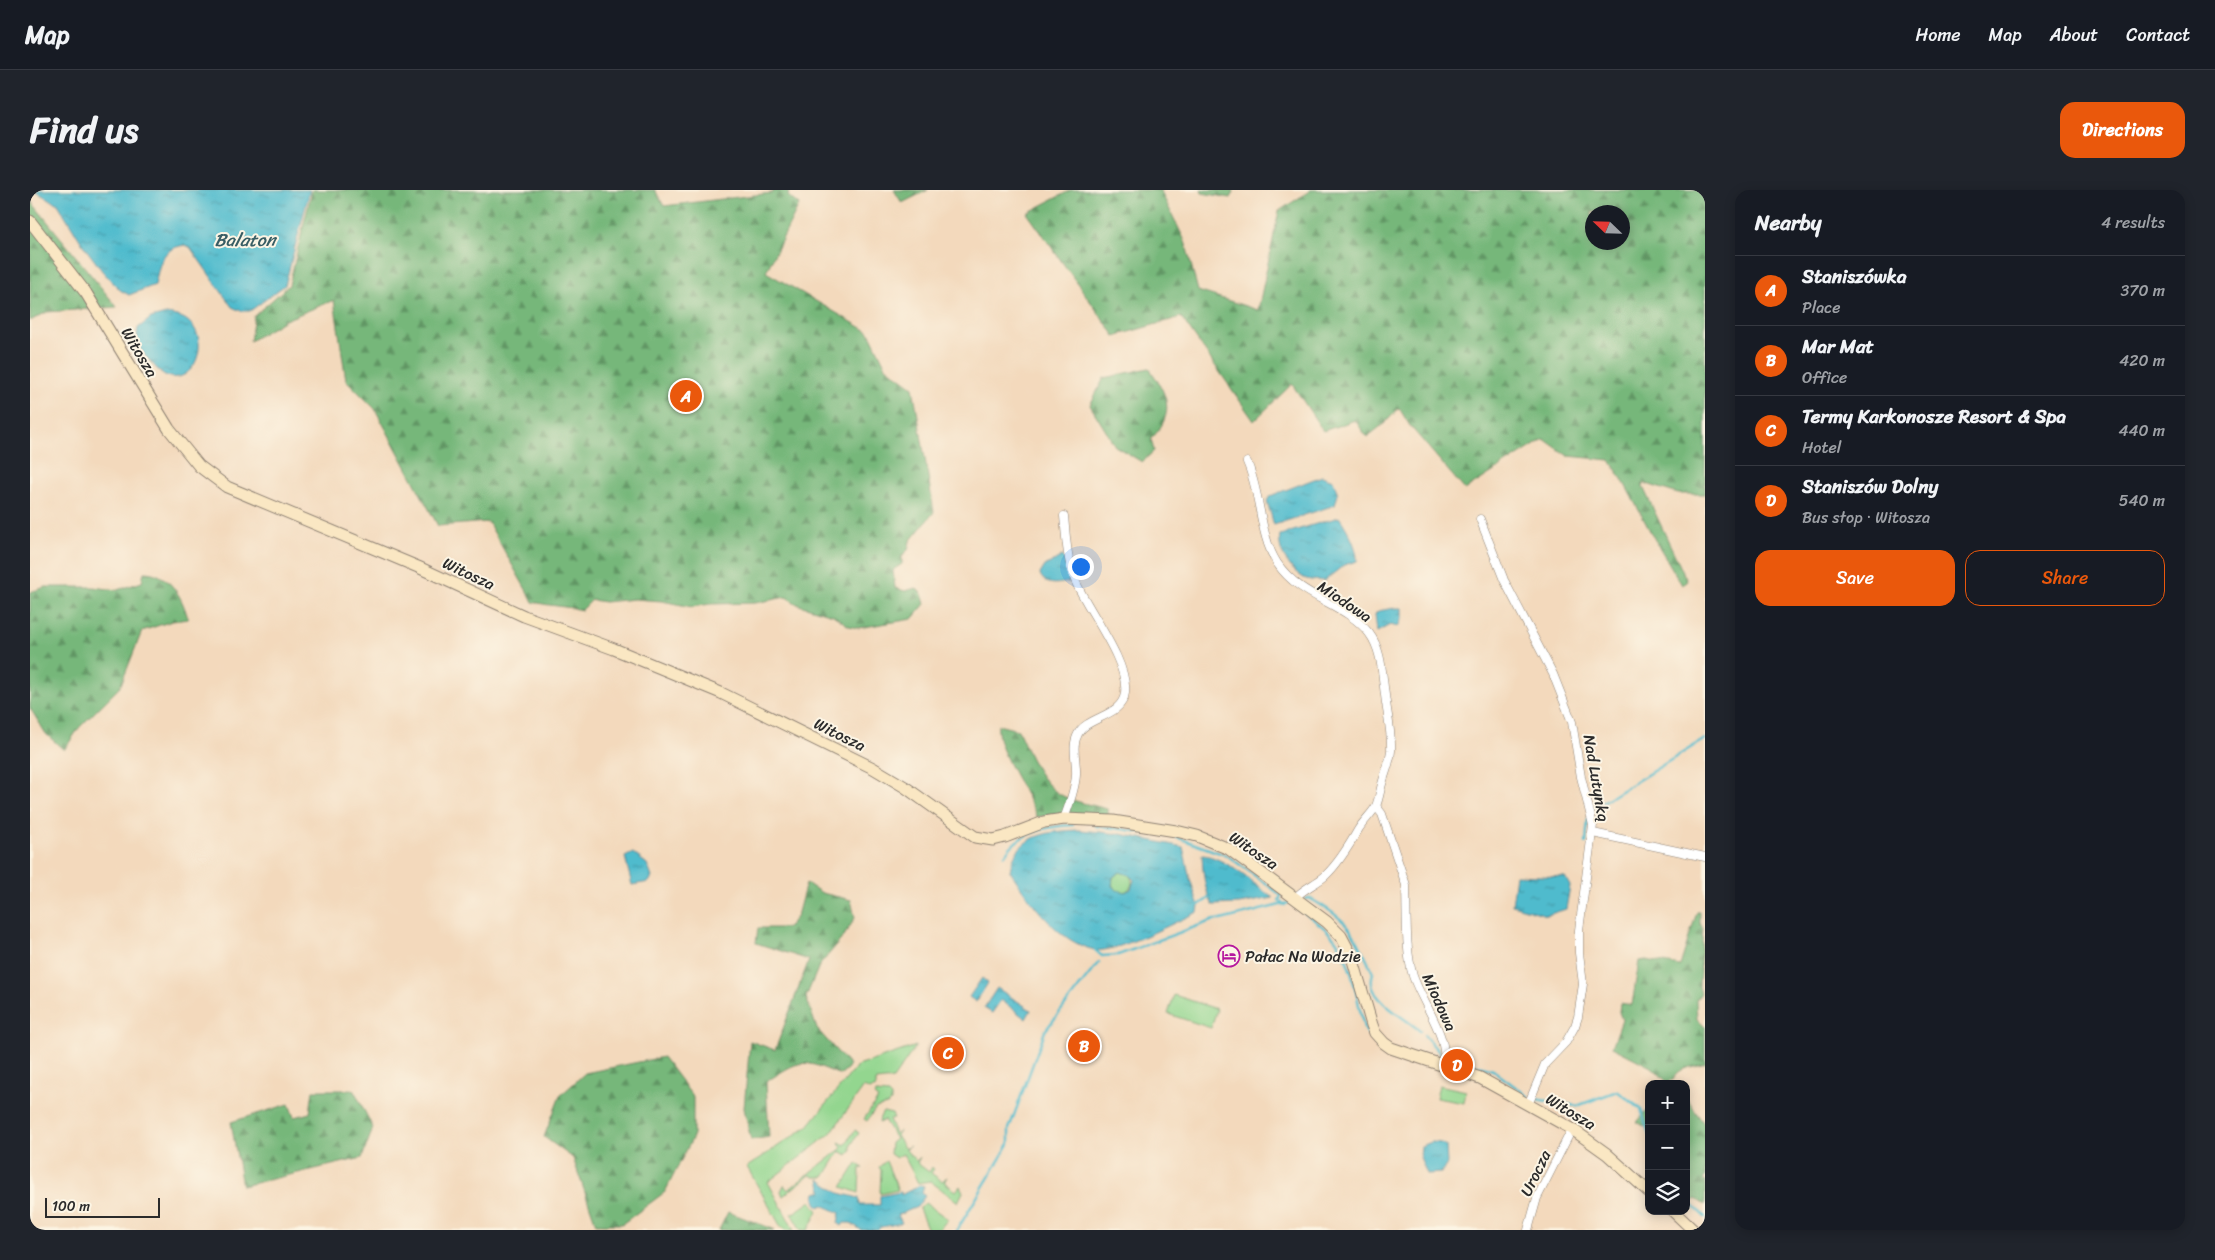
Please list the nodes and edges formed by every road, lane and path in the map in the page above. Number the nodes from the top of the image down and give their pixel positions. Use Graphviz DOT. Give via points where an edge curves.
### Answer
graph roads {
  1 [pos="30,221"];
  2 [pos="1247,462"];
  3 [pos="1064,516"];
  4 [pos="1480,519"];
  5 [pos="1376,806"];
  6 [pos="1064,819"];
  7 [pos="1593,833"];
  8 [pos="1705,857"];
  9 [pos="1295,898"];
  10 [pos="1443,1065"];
  11 [pos="1528,1105"];
  12 [pos="1572,1129"];
  13 [pos="1645,1188"];
  14 [pos="1677,1215"];
  15 [pos="1528,1230"];
  16 [pos="1693,1230"];
  1 -- 6 [label="street, Witosza" via="86,293 168,428 199,466 227,487 418,567 524,616 721,693 873,768 975,837 1005,838 1044,822"];
  2 -- 5 [label="street, Miodowa" via="1276,561 1290,580 1345,614 1374,642 1381,665 1391,745"];
  3 -- 6 [label="street" via="1075,579 1115,652 1125,681 1125,695 1107,715 1083,726 1077,734 1076,775"];
  4 -- 7 [label="street, Nad Lutynką" via="1504,580 1553,674 1572,722"];
  5 -- 9 [label="street, Miodowa" via="1336,865"];
  5 -- 10 [label="street, Miodowa" via="1382,814 1406,885 1410,966 1443,1042"];
  6 -- 9 [label="street, Witosza" via="1113,821 1197,836 1229,849"];
  7 -- 8 [label="street"];
  7 -- 11 [label="street, Nad Lutynką" via="1579,930 1583,984 1576,1026 1545,1064"];
  9 -- 10 [label="street, Witosza" via="1341,936 1352,957 1375,1033 1384,1044"];
  10 -- 11 [label="street, Witosza" via="1480,1078"];
  11 -- 12 [label="street, Witosza"];
  12 -- 13 [label="street, Witosza" via="1607,1154"];
  12 -- 15 [label="street, Urocza" via="1537,1198"];
  14 -- 16 [label="street"];
}
